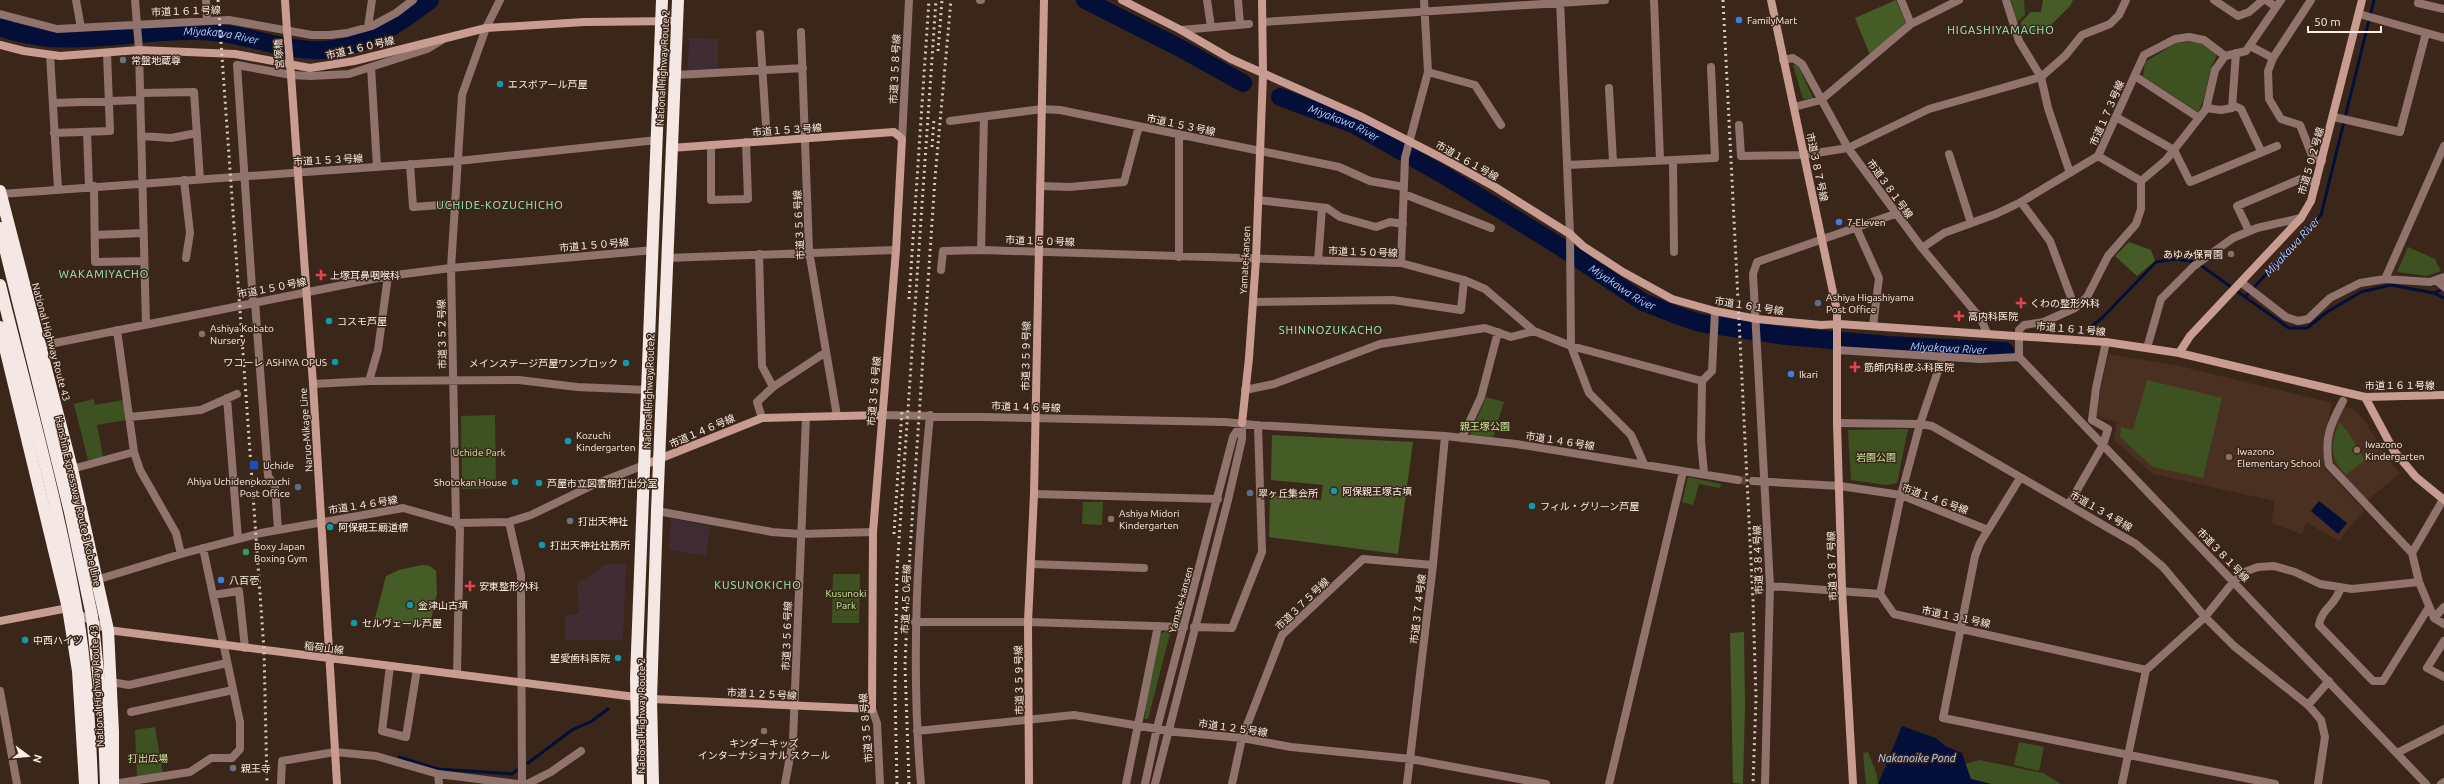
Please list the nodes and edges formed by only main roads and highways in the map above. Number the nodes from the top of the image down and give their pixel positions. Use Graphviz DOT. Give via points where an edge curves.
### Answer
graph roads {
  1 [pos="662,0"];
  2 [pos="678,0"];
  3 [pos="0,193"];
  4 [pos="0,228"];
  5 [pos="0,285"];
  6 [pos="0,327"];
  7 [pos="3,354"];
  8 [pos="85,784"];
  9 [pos="92,784"];
  10 [pos="106,784"];
  11 [pos="113,784"];
  12 [pos="638,784"];
  13 [pos="653,784"];
  1 -- 12 [label="highway, National Highway Route 2" via="636,697"];
  2 -- 13 [label="highway, National Highway Route 2" via="676,75 670,148 651,699"];
  3 -- 11 [label="highway, National Highway Route 43" via="72,469 108,630"];
  4 -- 10 [label="highway, Hanshin Expressway Route 3 Kobe Line, bridge" via="70,512 92,616 103,720"];
  5 -- 9 [label="highway, bridge" via="57,516 78,618 90,722"];
  6 -- 7 [label="highway, National Highway Route 43"];
  7 -- 8 [label="highway, National Highway Route 43" via="68,608 78,671"];
}
